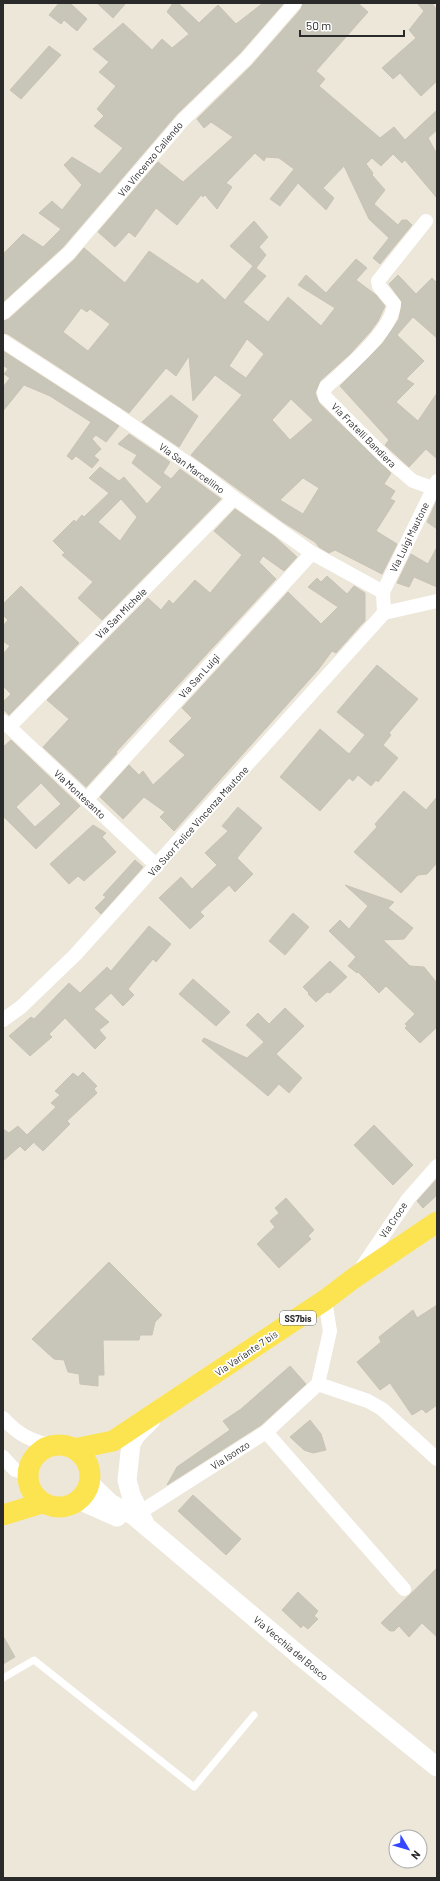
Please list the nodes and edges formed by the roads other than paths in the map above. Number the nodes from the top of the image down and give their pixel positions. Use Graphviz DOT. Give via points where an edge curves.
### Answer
graph roads {
  1 [pos="296,3"];
  2 [pos="426,221"];
  3 [pos="3,313"];
  4 [pos="3,341"];
  5 [pos="435,484"];
  6 [pos="234,498"];
  7 [pos="312,553"];
  8 [pos="383,592"];
  9 [pos="437,601"];
  10 [pos="384,613"];
  11 [pos="6,724"];
  12 [pos="86,800"];
  13 [pos="157,866"];
  14 [pos="3,1020"];
  15 [pos="437,1166"];
  16 [pos="437,1222"];
  17 [pos="354,1278"];
  18 [pos="325,1300"];
  19 [pos="318,1384"];
  20 [pos="158,1412"];
  21 [pos="3,1418"];
  22 [pos="266,1432"];
  23 [pos="113,1441"];
  24 [pos="52,1446"];
  25 [pos="74,1449"];
  26 [pos="3,1457"];
  27 [pos="437,1459"];
  28 [pos="27,1478"];
  29 [pos="86,1486"];
  30 [pos="42,1503"];
  31 [pos="4,1515"];
  32 [pos="140,1519"];
  33 [pos="404,1589"];
  34 [pos="3,1678"];
  35 [pos="254,1714"];
  36 [pos="437,1767"];
  1 -- 3 [label="street, Via Vincenzo Caliendo" via="246,59 183,120 69,253"];
  2 -- 5 [label="street, Via Fratelli Bandiera" via="378,281 379,286 394,304 383,329 324,392 325,396 387,459 413,481"];
  4 -- 6 [label="street, Via San Marcellino" via="111,411"];
  5 -- 8 [label="street, Via Luigi Mautone"];
  6 -- 7 [label="street, Via San Marcellino"];
  6 -- 11 [label="street, Via San Michele"];
  7 -- 8 [label="street, Via San Marcellino"];
  7 -- 12 [label="street, Via San Luigi"];
  8 -- 10 [label="street"];
  9 -- 10 [label="street"];
  10 -- 13 [label="street, Via Suor Felice Vincenza Mautone"];
  11 -- 12 [label="street, Via Montesanto"];
  12 -- 13 [label="street, Via Montesanto"];
  13 -- 14 [label="street, Via Suor Felice Vincenza Mautone" via="75,955"];
  15 -- 17 [label="street, Via Croce" via="408,1199"];
  16 -- 17 [label="main road, Via Variante 7 bis / SS7bis"];
  17 -- 18 [label="main road, Via Variante 7 bis / SS7bis"];
  18 -- 19 [label="street" via="330,1331"];
  18 -- 20 [label="main road, Via Variante 7 bis / SS7bis"];
  19 -- 22 [label="street, Via Isonzo"];
  19 -- 27 [label="street" via="368,1401 382,1409"];
  20 -- 23 [label="main road, Via Variante 7 bis / SS7bis"];
  20 -- 32 [label="main road" via="136,1435 129,1452 127,1480"];
  21 -- 24 [label="street" via="24,1436"];
  22 -- 32 [label="street, Via Isonzo"];
  22 -- 33 [label="street"];
  23 -- 25 [label="main road, Via Variante 7 bis / SS7bis"];
  23 -- 29 [label="main road, Via Variante 7 bis / SS7bis"];
  24 -- 25 [label="main road, SS7bis" via="68,1446"];
  24 -- 28 [label="main road" via="35,1456"];
  25 -- 29 [label="main road" via="89,1468"];
  26 -- 28 [label="street"];
  28 -- 30 [label="main road" via="30,1490"];
  28 -- 31 [label="main road"];
  29 -- 30 [label="main road" via="70,1505 51,1507"];
  29 -- 32 [label="main road, Via Vecchia del Bosco" via="130,1522"];
  30 -- 31 [label="main road"];
  32 -- 36 [label="main road, Via Vecchia del Bosco" via="300,1656"];
  34 -- 35 [label="lane" via="34,1660 194,1788"];
}
